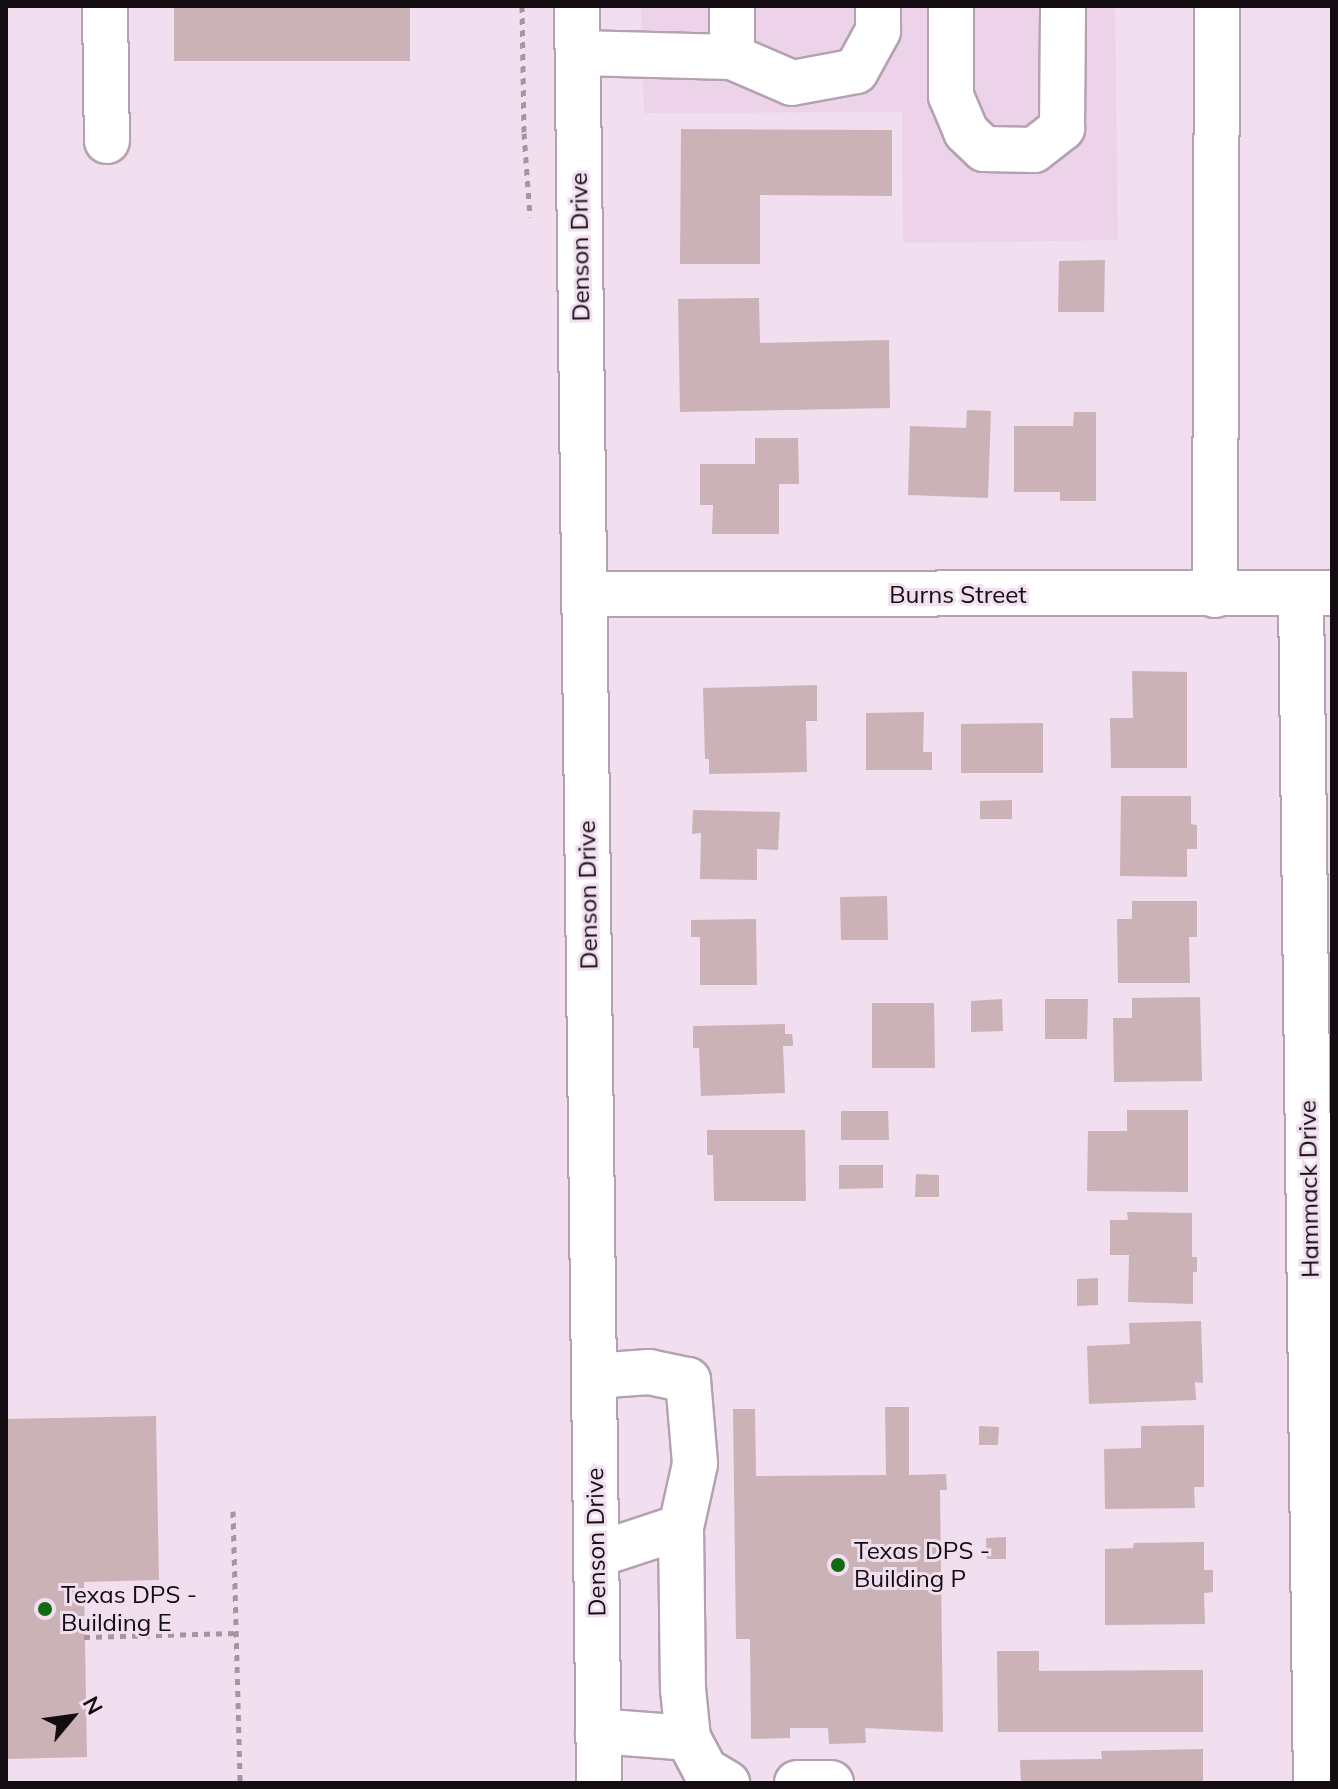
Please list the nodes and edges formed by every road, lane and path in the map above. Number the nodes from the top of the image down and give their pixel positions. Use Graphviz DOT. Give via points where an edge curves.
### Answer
graph roads {
  1 [pos="105,6"];
  2 [pos="577,6"];
  3 [pos="732,6"];
  4 [pos="878,6"];
  5 [pos="951,6"];
  6 [pos="1063,6"];
  7 [pos="1217,6"];
  8 [pos="578,53"];
  9 [pos="732,57"];
  10 [pos="107,141"];
  11 [pos="584,594"];
  12 [pos="1317,594"];
  13 [pos="1215,595"];
  14 [pos="594,1376"];
  15 [pos="233,1511"];
  16 [pos="681,1527"];
  17 [pos="596,1555"];
  18 [pos="236,1633"];
  19 [pos="84,1637"];
  20 [pos="598,1731"];
  21 [pos="688,1738"];
  22 [pos="240,1783"];
  23 [pos="599,1783"];
  24 [pos="727,1783"];
  25 [pos="797,1783"];
  26 [pos="831,1783"];
  27 [pos="1316,1783"];
  1 -- 10 [label="street"];
  2 -- 8 [label="street, Denson Drive"];
  3 -- 9 [label="street"];
  4 -- 9 [label="street" via="878,31 856,71 792,83"];
  5 -- 6 [label="street" via="951,96 966,132 984,149 1034,150 1062,128"];
  7 -- 13 [label="street"];
  8 -- 9 [label="street"];
  8 -- 11 [label="street, Denson Drive"];
  11 -- 13 [label="street, Burns Street"];
  11 -- 14 [label="street, Denson Drive"];
  12 -- 13 [label="street, Burns Street"];
  12 -- 27 [label="street, Hammack Drive"];
  14 -- 16 [label="street" via="649,1372 688,1380 695,1464"];
  14 -- 17 [label="street, Denson Drive"];
  15 -- 18 [label="path"];
  16 -- 17 [label="street"];
  16 -- 21 [label="street"];
  17 -- 20 [label="street, Denson Drive"];
  18 -- 19 [label="path"];
  18 -- 22 [label="path"];
  20 -- 21 [label="street"];
  20 -- 23 [label="street, Denson Drive"];
  21 -- 24 [label="street" via="705,1770"];
  25 -- 26 [label="street"];
}
